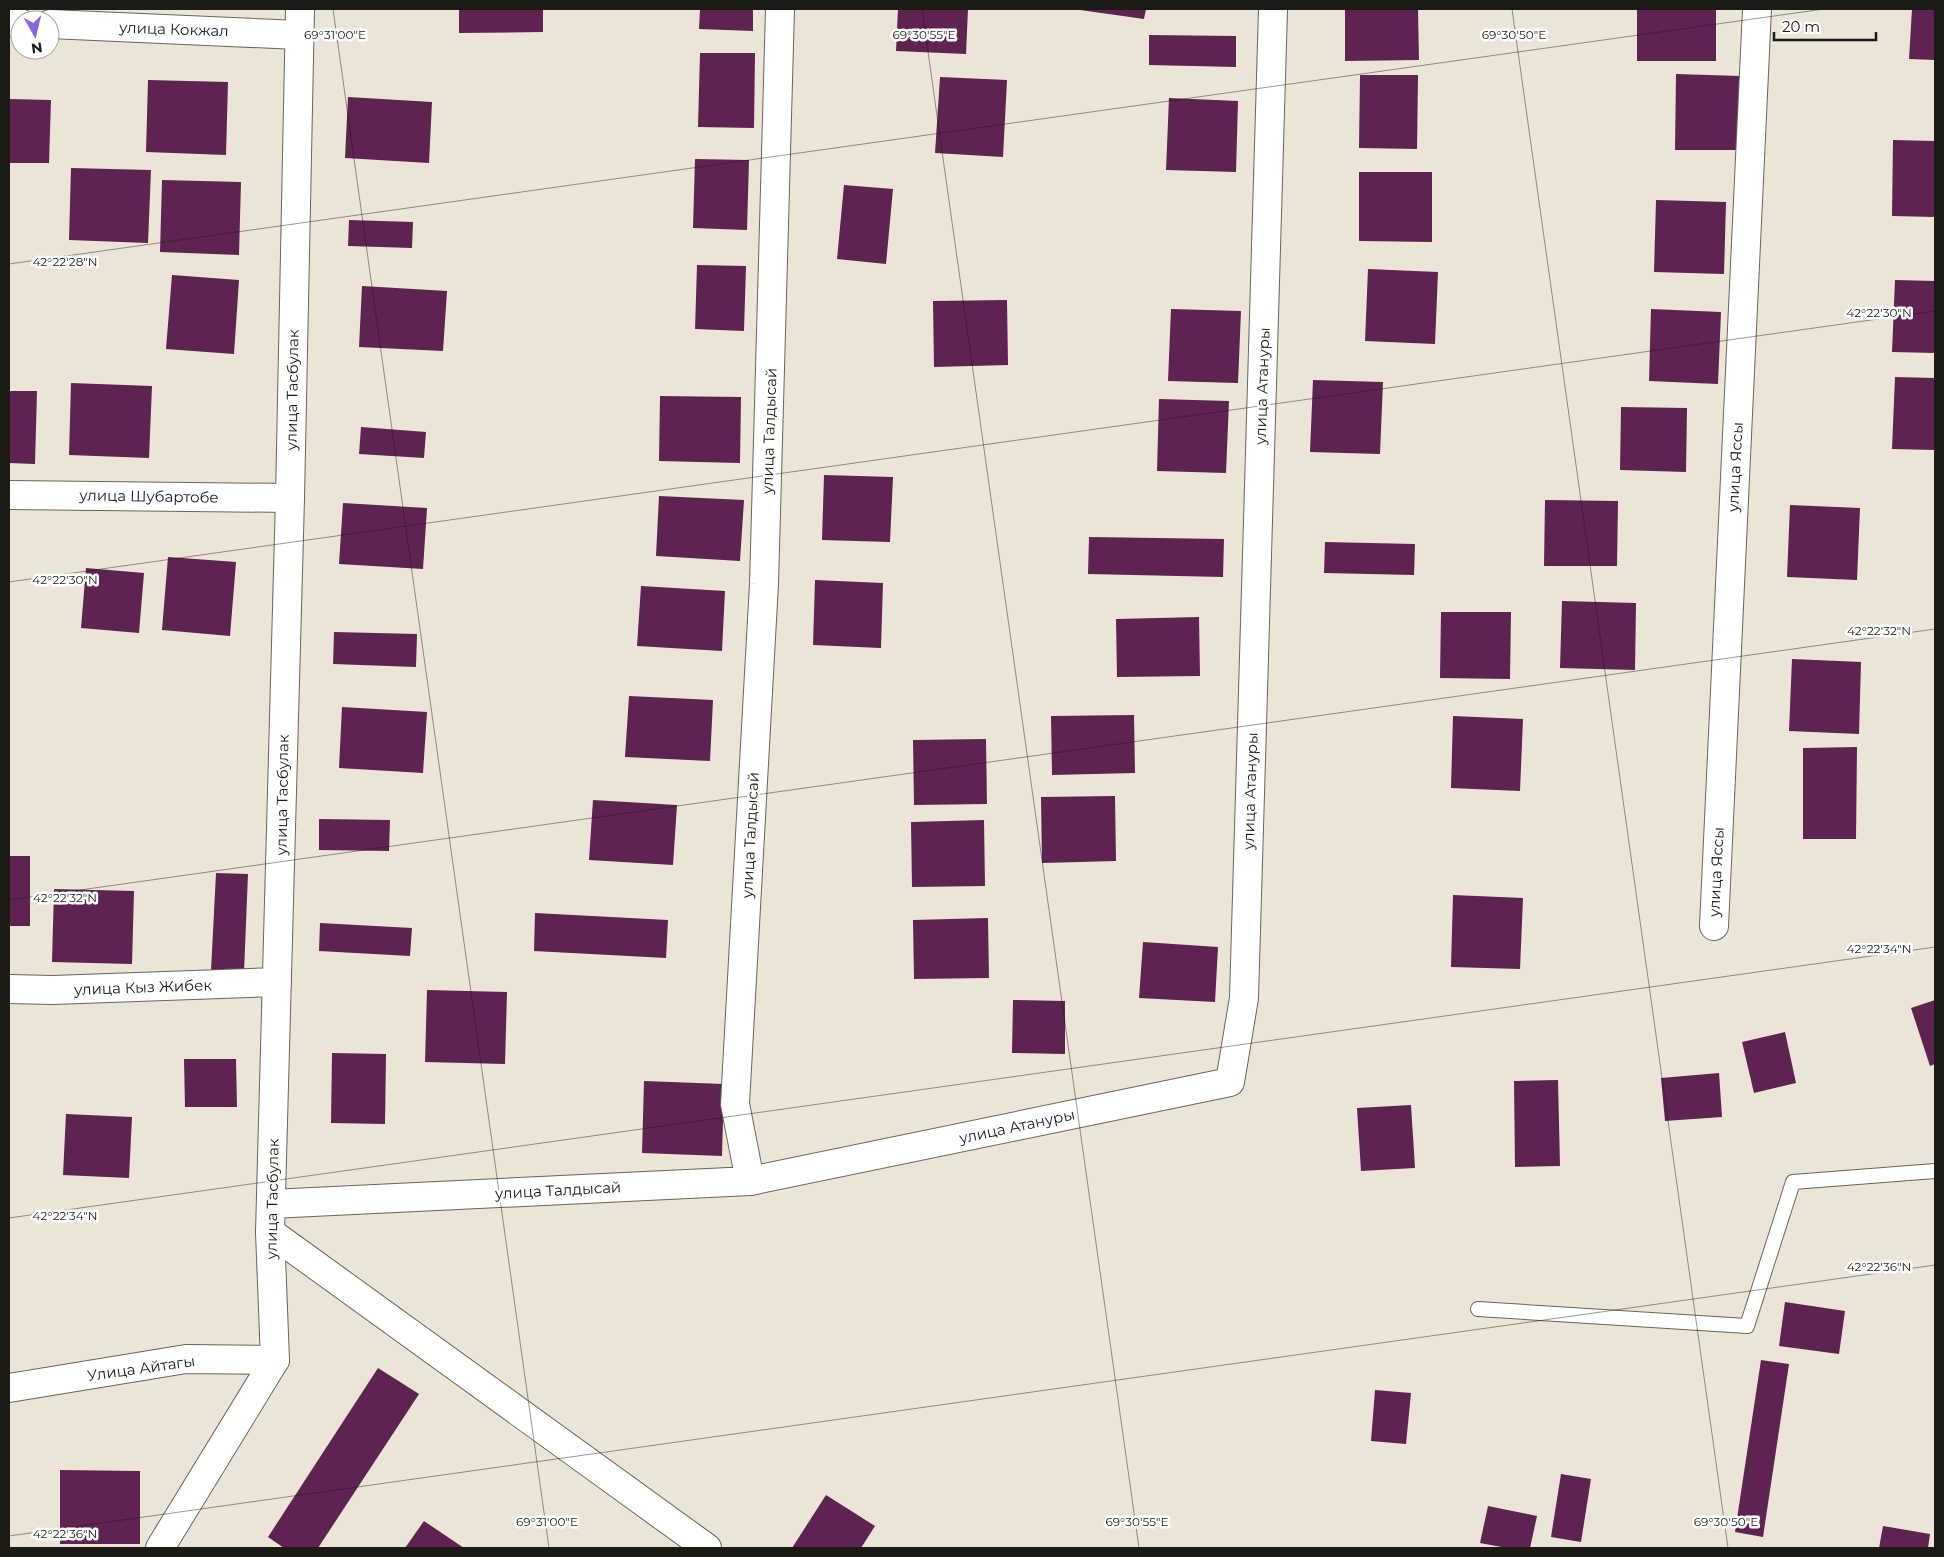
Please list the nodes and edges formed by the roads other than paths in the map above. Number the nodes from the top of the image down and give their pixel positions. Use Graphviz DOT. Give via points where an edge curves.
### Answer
graph roads {
  1 [pos="780,9"];
  2 [pos="1273,9"];
  3 [pos="1757,9"];
  4 [pos="299,22"];
  5 [pos="60,24"];
  6 [pos="9,495"];
  7 [pos="290,498"];
  8 [pos="1714,926"];
  9 [pos="277,982"];
  10 [pos="9,989"];
  11 [pos="1935,1171"];
  12 [pos="750,1181"];
  13 [pos="271,1204"];
  14 [pos="270,1232"];
  15 [pos="1478,1310"];
  16 [pos="274,1360"];
  17 [pos="9,1388"];
  18 [pos="160,1548"];
  19 [pos="707,1548"];
  1 -- 12 [label="street, улица Талдысай" via="764,584 735,1104"];
  2 -- 12 [label="street, улица Атануры" via="1244,998 1230,1082"];
  3 -- 8 [label="street, улица Яссы"];
  4 -- 5 [label="street, улица Кокжал"];
  4 -- 7 [label="street, улица Тасбулак"];
  6 -- 7 [label="street, улица Шубартобе"];
  7 -- 9 [label="street, улица Тасбулак"];
  9 -- 10 [label="street, улица Кыз Жибек"];
  9 -- 13 [label="street, улица Тасбулак"];
  11 -- 15 [label="lane" via="1792,1182 1747,1326"];
  12 -- 13 [label="street, улица Талдысай"];
  13 -- 14 [label="street, улица Тасбулак"];
  14 -- 16 [label="street, улица Тасбулак"];
  14 -- 19 [label="street"];
  16 -- 17 [label="street, Улица Айтагы" via="186,1359"];
  16 -- 18 [label="street"];
}
